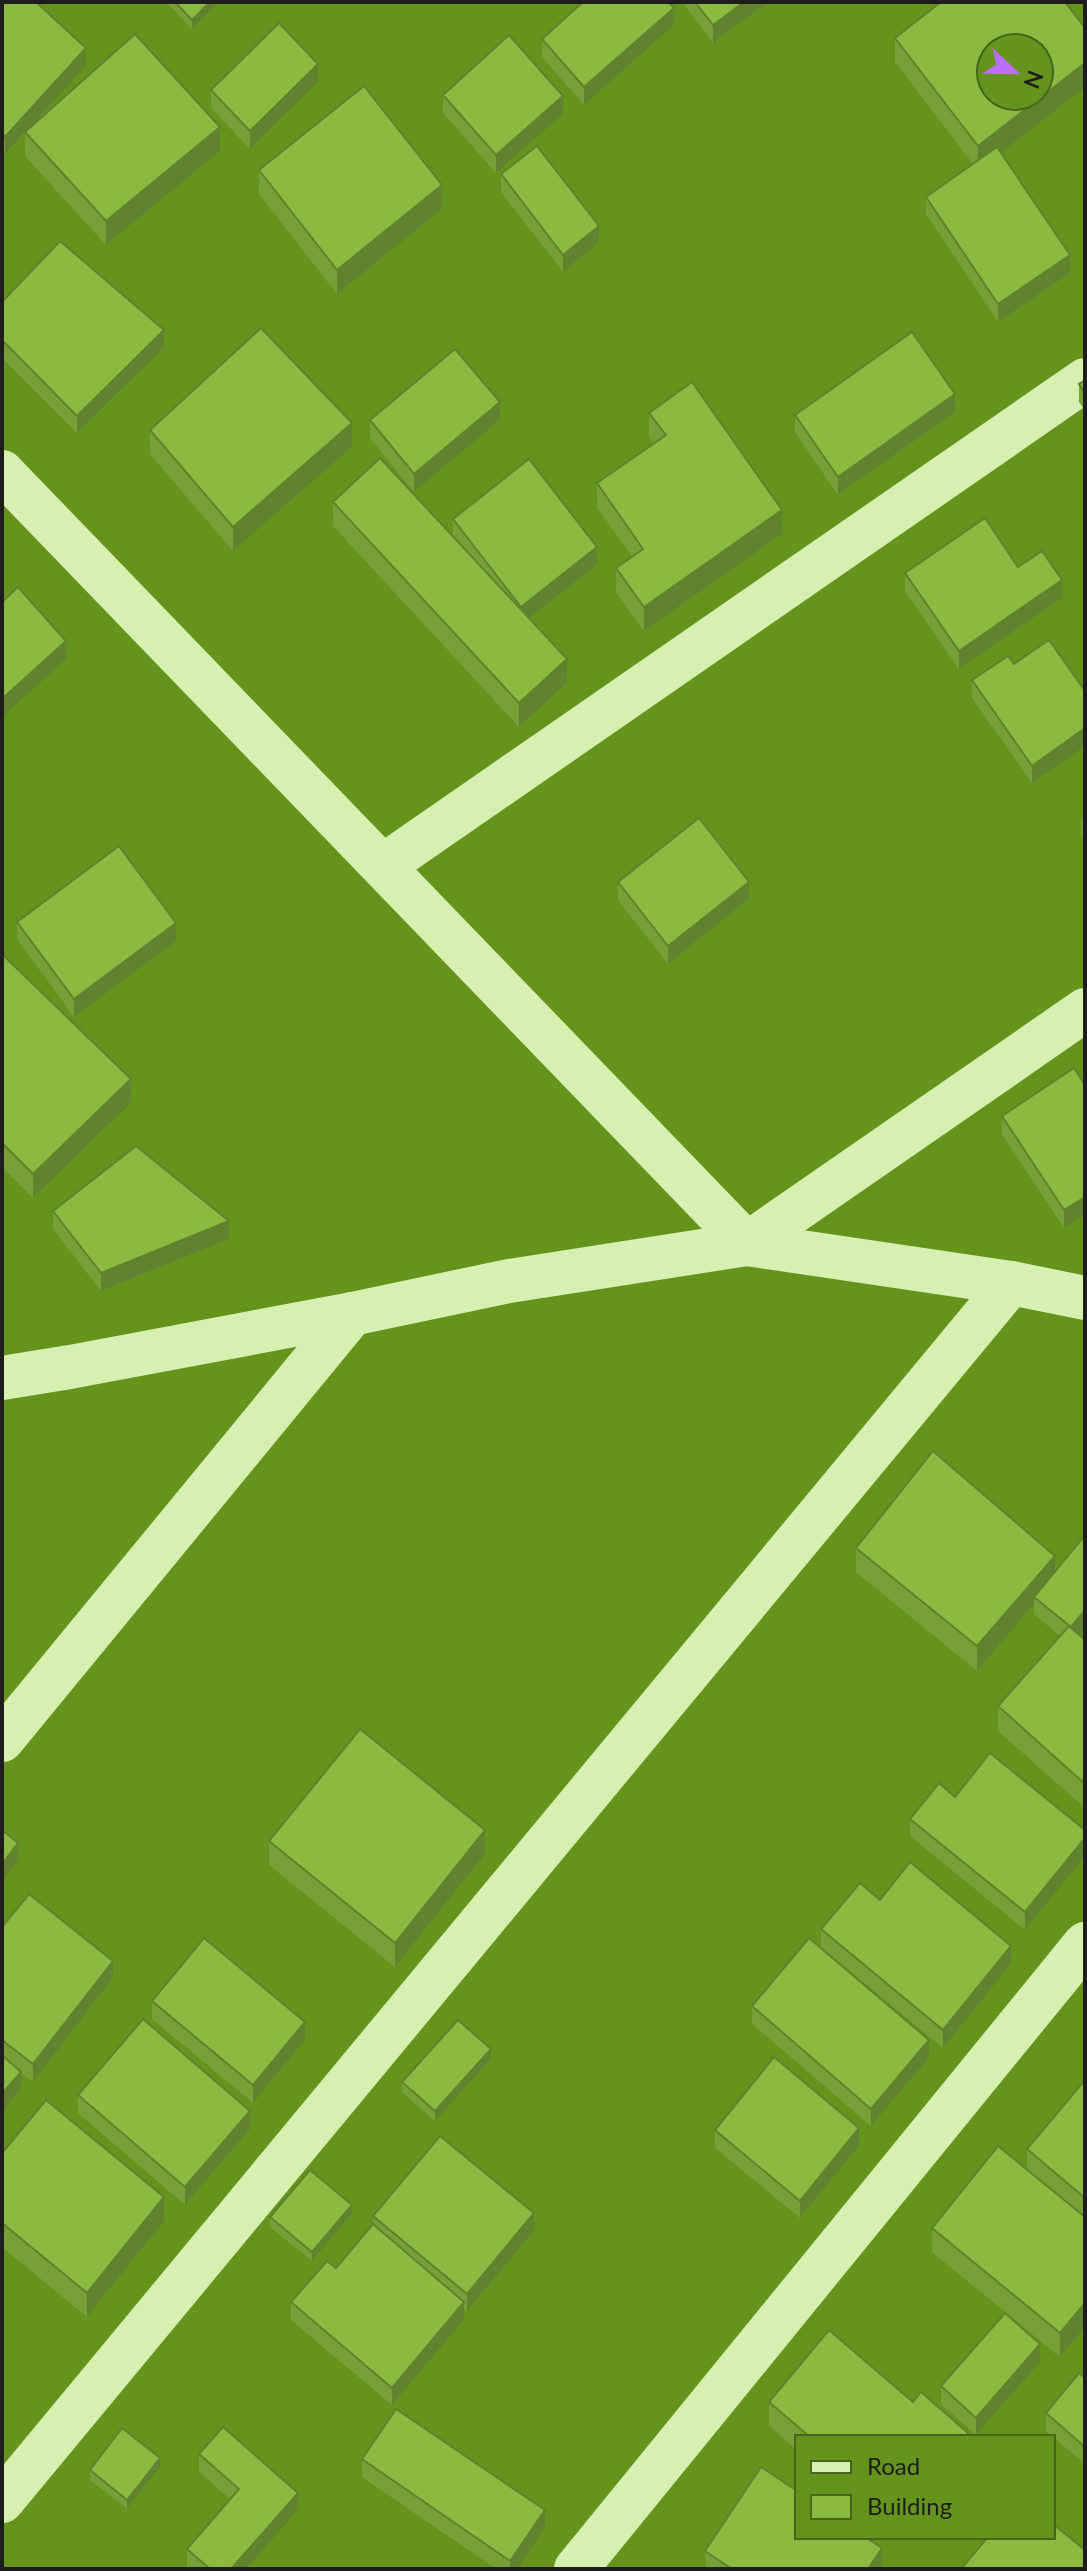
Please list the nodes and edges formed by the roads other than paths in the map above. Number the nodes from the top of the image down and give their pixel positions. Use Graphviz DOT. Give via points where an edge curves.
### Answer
graph roads {
  1 [pos="1085,380"];
  2 [pos="2,472"];
  3 [pos="383,866"];
  4 [pos="1085,1010"];
  5 [pos="747,1244"];
  6 [pos="1011,1283"];
  7 [pos="1085,1298"];
  8 [pos="352,1314"];
  9 [pos="2,1378"];
  10 [pos="2,1740"];
  11 [pos="1085,1944"];
  12 [pos="2,2501"];
  13 [pos="576,2569"];
  1 -- 3 [label="street"];
  2 -- 3 [label="street"];
  3 -- 5 [label="street"];
  4 -- 5 [label="street"];
  5 -- 6 [label="street"];
  5 -- 8 [label="street" via="509,1281"];
  6 -- 7 [label="street"];
  6 -- 12 [label="street"];
  8 -- 9 [label="street"];
  8 -- 10 [label="street"];
  11 -- 13 [label="street"];
}
